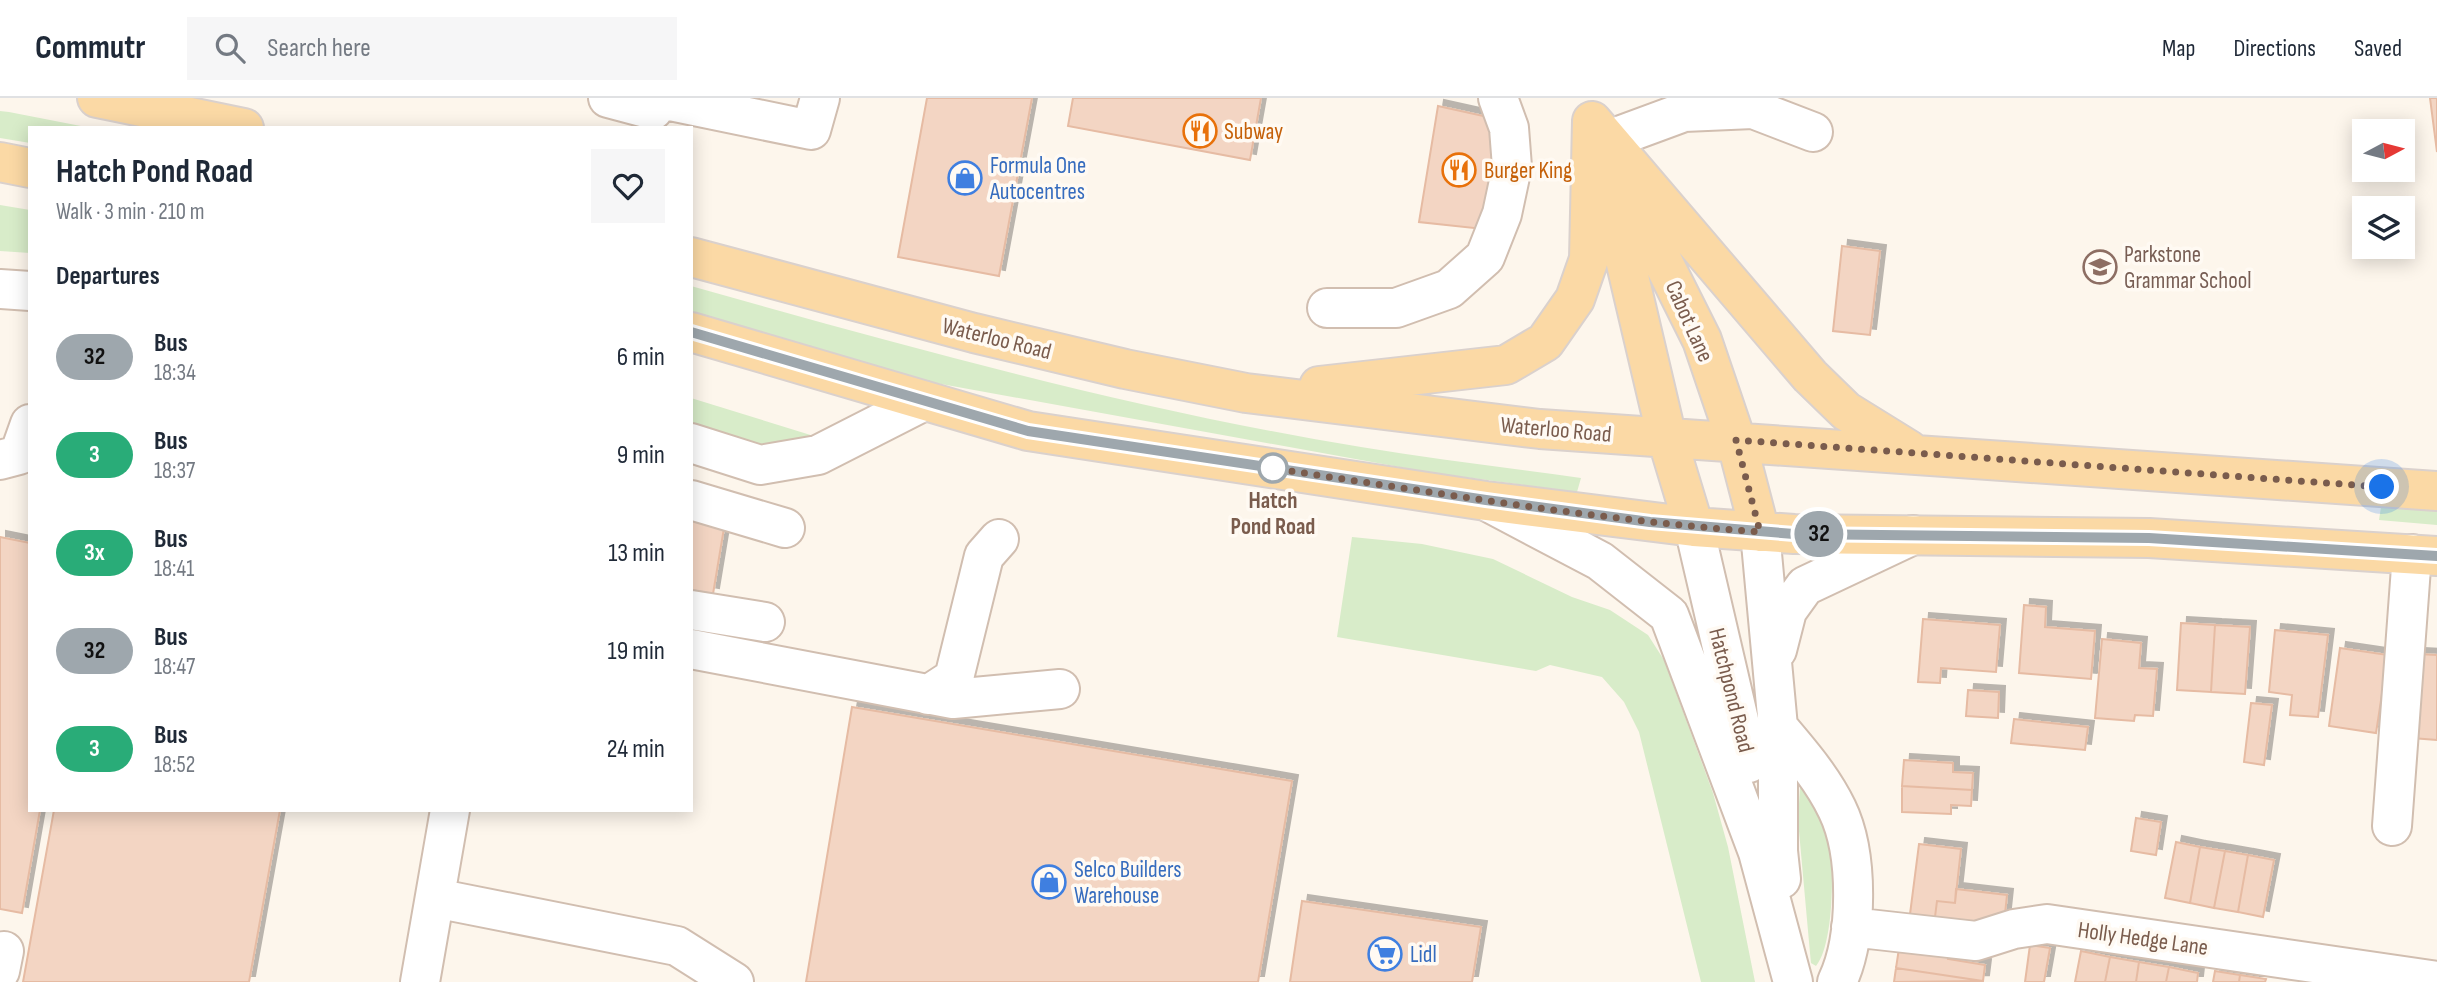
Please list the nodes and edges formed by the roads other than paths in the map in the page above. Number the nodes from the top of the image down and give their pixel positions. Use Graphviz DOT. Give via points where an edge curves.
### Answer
graph roads {
  1 [pos="97,98"];
  2 [pos="608,98"];
  3 [pos="820,98"];
  4 [pos="1498,98"];
  5 [pos="661,99"];
  6 [pos="1595,120"];
  7 [pos="234,126"];
  8 [pos="1813,132"];
  9 [pos="0,162"];
  10 [pos="28,168"];
  11 [pos="693,258"];
  12 [pos="0,289"];
  13 [pos="28,291"];
  14 [pos="1327,308"];
  15 [pos="693,333"];
  16 [pos="1246,393"];
  17 [pos="924,401"];
  18 [pos="28,430"];
  19 [pos="1667,438"];
  20 [pos="1736,440"];
  21 [pos="693,444"];
  22 [pos="1915,453"];
  23 [pos="0,460"];
  24 [pos="2437,491"];
  25 [pos="1486,500"];
  26 [pos="693,501"];
  27 [pos="1694,527"];
  28 [pos="785,528"];
  29 [pos="1760,532"];
  30 [pos="1913,535"];
  31 [pos="999,539"];
  32 [pos="2425,555"];
  33 [pos="693,610"];
  34 [pos="765,622"];
  35 [pos="693,649"];
  36 [pos="1773,666"];
  37 [pos="1060,689"];
  38 [pos="928,695"];
  39 [pos="1777,727"];
  40 [pos="450,812"];
  41 [pos="2392,826"];
  42 [pos="1777,851"];
  43 [pos="435,898"];
  44 [pos="1851,927"];
  45 [pos="2437,981"];
  46 [pos="419,982"];
  47 [pos="734,982"];
  48 [pos="1793,982"];
  49 [pos="1837,982"];
  1 -- 7 [label="main road"];
  2 -- 5 [label="street" via="653,110"];
  3 -- 5 [label="street" via="811,130"];
  4 -- 14 [label="street" via="1509,128 1512,167 1502,214 1485,257 1449,289 1396,308"];
  6 -- 8 [label="street" via="1753,109"];
  6 -- 16 [label="main road" via="1588,259 1575,299 1545,342 1506,365"];
  6 -- 19 [label="main road, Cabot Lane"];
  6 -- 20 [label="main road, Cabot Lane" via="1702,340"];
  6 -- 22 [label="main road" via="1810,376 1846,411"];
  9 -- 10 [label="main road"];
  11 -- 16 [label="main road, Waterloo Road" via="974,333"];
  12 -- 13 [label="street"];
  15 -- 17 [label="main road"];
  16 -- 19 [label="main road, Waterloo Road" via="1540,429"];
  17 -- 21 [label="street" via="818,455 760,465"];
  17 -- 25 [label="main road" via="1028,431"];
  18 -- 23 [label="street" via="19,455"];
  19 -- 20 [label="main road, Waterloo Road"];
  19 -- 27 [label="main road, Cabot Lane"];
  20 -- 22 [label="main road, Waterloo Road"];
  20 -- 29 [label="main road, Cabot Lane"];
  22 -- 24 [label="main road, Waterloo Road"];
  25 -- 27 [label="main road"];
  25 -- 48 [label="street" via="1600,561 1670,615 1758,852"];
  26 -- 28 [label="street"];
  27 -- 29 [label="main road"];
  27 -- 42 [label="street, Hatchpond Road" via="1742,739"];
  29 -- 30 [label="main road"];
  29 -- 36 [label="street, Hatchpond Road"];
  30 -- 32 [label="main road" via="2149,538"];
  30 -- 36 [label="street" via="1805,586 1787,611"];
  31 -- 38 [label="street" via="984,556 954,678"];
  32 -- 41 [label="street"];
  33 -- 34 [label="street"];
  35 -- 38 [label="street"];
  36 -- 39 [label="street, Hatchpond Road"];
  37 -- 38 [label="street" via="953,699"];
  39 -- 42 [label="street, Hatchpond Road"];
  39 -- 44 [label="street" via="1814,769 1838,811 1853,885"];
  40 -- 43 [label="street"];
  42 -- 48 [label="street, Hatchpond Road"];
  43 -- 46 [label="street"];
  43 -- 47 [label="street" via="677,946"];
  44 -- 45 [label="street, Holly Hedge Lane" via="1976,941 2047,924"];
  44 -- 49 [label="street"];
}
